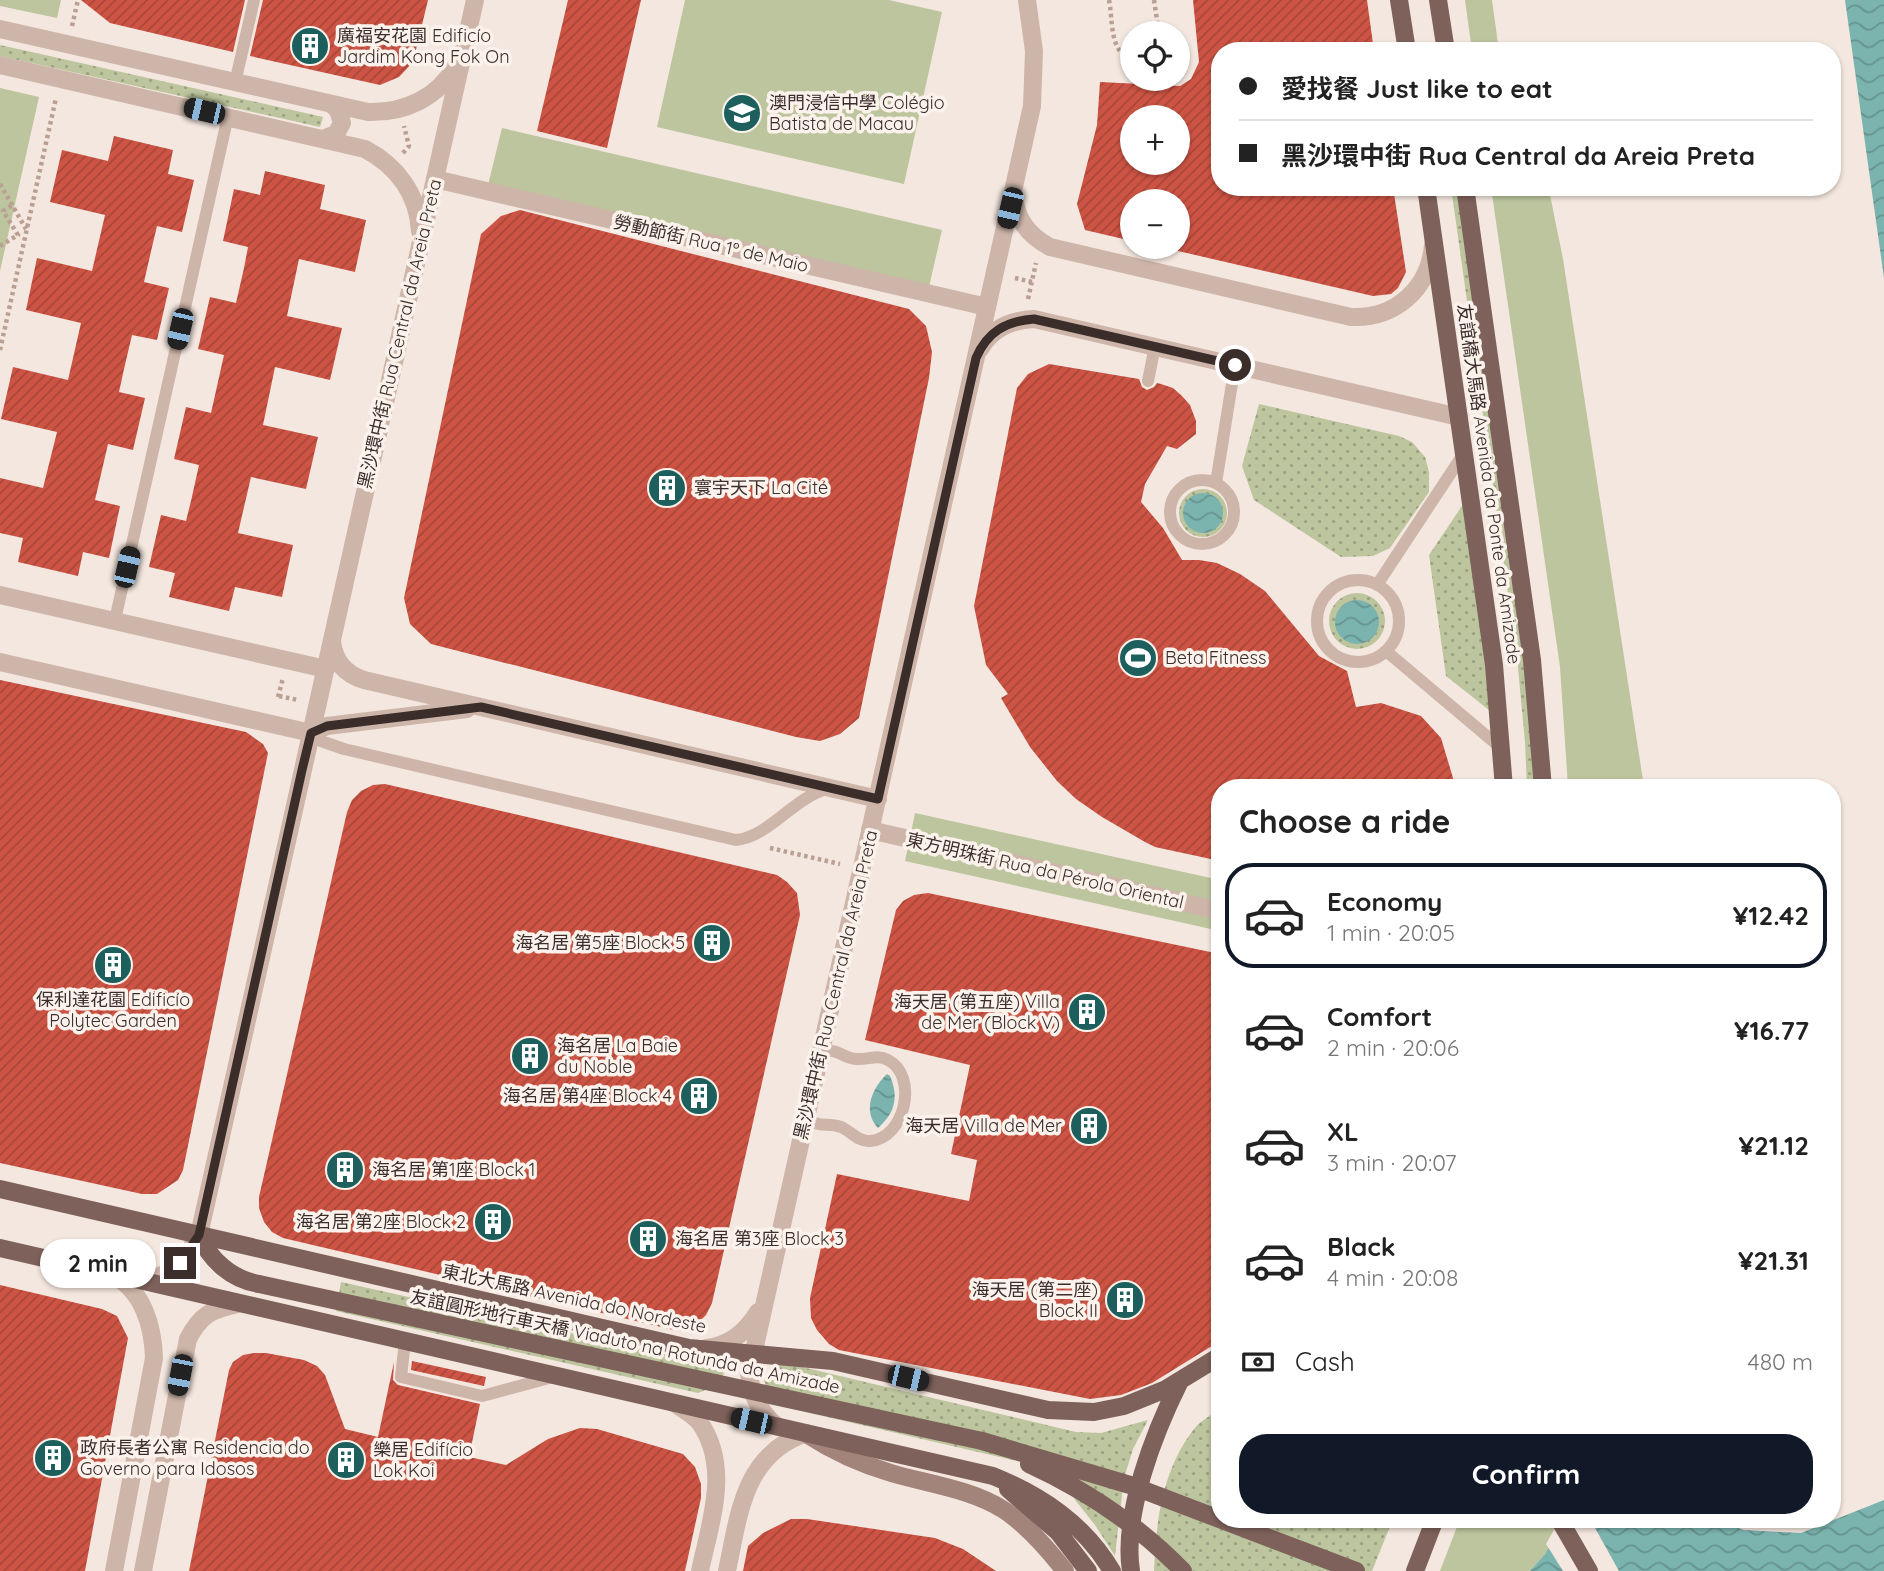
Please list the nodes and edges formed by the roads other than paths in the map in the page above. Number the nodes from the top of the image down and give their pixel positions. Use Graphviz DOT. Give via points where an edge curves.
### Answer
graph roads {
  1 [pos="254,0"];
  2 [pos="475,0"];
  3 [pos="1027,0"];
  4 [pos="1399,0"];
  5 [pos="1438,0"];
  6 [pos="0,29"];
  7 [pos="466,42"];
  8 [pos="1406,42"];
  9 [pos="1445,42"];
  10 [pos="0,65"];
  11 [pos="235,83"];
  12 [pos="331,104"];
  13 [pos="228,117"];
  14 [pos="323,139"];
  15 [pos="435,179"];
  16 [pos="1014,186"];
  17 [pos="1427,196"];
  18 [pos="1466,196"];
  19 [pos="1433,233"];
  20 [pos="419,251"];
  21 [pos="987,307"];
  22 [pos="1155,346"];
  23 [pos="976,358"];
  24 [pos="1235,365"];
  25 [pos="1148,381"];
  26 [pos="1459,417"];
  27 [pos="1464,453"];
  28 [pos="1216,483"];
  29 [pos="1377,585"];
  30 [pos="0,595"];
  31 [pos="115,620"];
  32 [pos="332,638"];
  33 [pos="1386,651"];
  34 [pos="0,662"];
  35 [pos="326,669"];
  36 [pos="481,707"];
  37 [pos="311,733"];
  38 [pos="1502,748"];
  39 [pos="1504,779"];
  40 [pos="1542,779"];
  41 [pos="830,788"];
  42 [pos="878,799"];
  43 [pos="870,830"];
  44 [pos="1211,909"];
  45 [pos="821,1053"];
  46 [pos="806,1117"];
  47 [pos="0,1189"];
  48 [pos="199,1235"];
  49 [pos="0,1248"];
  50 [pos="106,1272"];
  51 [pos="143,1281"];
  52 [pos="766,1296"];
  53 [pos="238,1304"];
  54 [pos="405,1341"];
  55 [pos="689,1348"];
  56 [pos="753,1354"];
  57 [pos="1211,1362"];
  58 [pos="556,1376"];
  59 [pos="1180,1381"];
  60 [pos="673,1403"];
  61 [pos="778,1427"];
  62 [pos="806,1433"];
  63 [pos="982,1441"];
  64 [pos="993,1476"];
  65 [pos="1211,1516"];
  66 [pos="1242,1528"];
  67 [pos="1432,1528"];
  68 [pos="1564,1528"];
  69 [pos="114,1571"];
  70 [pos="143,1571"];
  71 [pos="700,1571"];
  72 [pos="727,1571"];
  73 [pos="1065,1571"];
  74 [pos="1088,1571"];
  75 [pos="1112,1571"];
  76 [pos="1130,1571"];
  77 [pos="1182,1571"];
  78 [pos="1356,1571"];
  79 [pos="1415,1571"];
  80 [pos="1590,1571"];
  1 -- 11 [label="lane"];
  2 -- 7 [label="street, 黑沙環中街 Rua Central da Areia Preta"];
  3 -- 16 [label="street, 黑沙環中街 Rua Central da Areia Preta" via="1034,51 1033,97"];
  4 -- 8 [label="main road"];
  5 -- 9 [label="main road"];
  6 -- 11 [label="street"];
  7 -- 12 [label="street" via="441,86 422,101 400,110 368,112"];
  7 -- 15 [label="street, 黑沙環中街 Rua Central da Areia Preta"];
  10 -- 13 [label="street"];
  11 -- 12 [label="street"];
  12 -- 14 [label="street" via="342,123 337,134"];
  13 -- 14 [label="street"];
  13 -- 31 [label="lane"];
  14 -- 20 [label="street" via="365,149 404,182 420,223"];
  15 -- 20 [label="street, 黑沙環中街 Rua Central da Areia Preta"];
  15 -- 21 [label="street, 勞動節街 Rua 1º de Maio"];
  16 -- 19 [label="street" via="1018,214 1027,230 1059,250 1344,316 1388,311 1405,301 1430,265"];
  16 -- 21 [label="street, 黑沙環中街 Rua Central da Areia Preta"];
  17 -- 19 [label="main road, 友誼橋大馬路 Avenida da Ponte da Amizade"];
  18 -- 40 [label="main road, 友誼橋大馬路 Avenida da Ponte da Amizade" via="1532,660"];
  19 -- 26 [label="main road, 友誼橋大馬路 Avenida da Ponte da Amizade"];
  20 -- 32 [label="street, 黑沙環中街 Rua Central da Areia Preta"];
  21 -- 23 [label="street, 黑沙環中街 Rua Central da Areia Preta"];
  22 -- 23 [label="street" via="1023,320 990,335"];
  22 -- 24 [label="street"];
  22 -- 25 [label="lane"];
  23 -- 42 [label="street, 黑沙環中街 Rua Central da Areia Preta"];
  24 -- 26 [label="street"];
  24 -- 28 [label="lane"];
  26 -- 27 [label="main road, 友誼橋大馬路 Avenida da Ponte da Amizade"];
  27 -- 29 [label="lane"];
  27 -- 38 [label="main road, 友誼橋大馬路 Avenida da Ponte da Amizade"];
  28 -- 28 [label="lane" via="1231,500 1234,516 1230,526 1224,536 1209,544 1188,541 1171,523 1171,501 1188,482"];
  29 -- 33 [label="lane" via="1392,598 1399,617 1397,634"];
  29 -- 33 [label="lane" via="1357,580 1335,587 1321,603 1317,629 1326,647 1345,660 1366,662"];
  30 -- 31 [label="street"];
  31 -- 35 [label="street"];
  32 -- 35 [label="street, 黑沙環中街 Rua Central da Areia Preta"];
  32 -- 36 [label="street" via="338,661 358,678"];
  33 -- 38 [label="lane"];
  34 -- 37 [label="street"];
  35 -- 37 [label="street, 黑沙環中街 Rua Central da Areia Preta"];
  36 -- 37 [label="street" via="327,726"];
  36 -- 41 [label="street"];
  37 -- 41 [label="lane" via="344,749 736,840 755,835 803,799"];
  37 -- 48 [label="street, 黑沙環中街 Rua Central da Areia Preta"];
  38 -- 39 [label="main road, 友誼橋大馬路 Avenida da Ponte da Amizade"];
  41 -- 42 [label="street"];
  42 -- 43 [label="street, 黑沙環中街 Rua Central da Areia Preta"];
  43 -- 44 [label="street, 東方明珠街 Rua da Pérola Oriental"];
  43 -- 45 [label="street, 黑沙環中街 Rua Central da Areia Preta"];
  45 -- 46 [label="street, 黑沙環中街 Rua Central da Areia Preta"];
  45 -- 46 [label="lane" via="832,1050 852,1059 888,1059 902,1078 905,1102 900,1118 877,1140 856,1137 836,1126 816,1125"];
  46 -- 52 [label="street, 黑沙環中街 Rua Central da Areia Preta"];
  47 -- 48 [label="main road, 東北大馬路 Avenida do Nordeste"];
  48 -- 51 [label="street, 黑沙環中街 Rua Central da Areia Preta" via="180,1263 162,1276"];
  48 -- 55 [label="main road, 東北大馬路 Avenida do Nordeste"];
  48 -- 63 [label="main road, 友誼圓形地行車天橋 Viaduto na Rotunda da Amizade, bridge" via="218,1264 234,1276 259,1284"];
  49 -- 50 [label="main road"];
  50 -- 51 [label="main road"];
  50 -- 69 [label="street" via="134,1291 153,1340 153,1370"];
  51 -- 53 [label="main road"];
  52 -- 55 [label="street" via="750,1326 733,1340 712,1348"];
  52 -- 56 [label="street, 黑沙環中街 Rua Central da Areia Preta"];
  53 -- 54 [label="main road"];
  53 -- 70 [label="street" via="208,1312 188,1339"];
  54 -- 58 [label="main road"];
  54 -- 58 [label="lane" via="401,1377 482,1396"];
  55 -- 56 [label="main road, 東北大馬路 Avenida do Nordeste"];
  56 -- 59 [label="main road, 東北大馬路 Avenida do Nordeste" via="833,1361 1063,1412 1124,1406"];
  56 -- 61 [label="street, 黑沙環中街 Rua Central da Areia Preta" via="749,1373 754,1395 764,1415"];
  57 -- 59 [label="main road, 東北大馬路 Avenida do Nordeste"];
  58 -- 60 [label="main road"];
  59 -- 76 [label="main road" via="1145,1463 1131,1527"];
  60 -- 61 [label="main road"];
  60 -- 71 [label="street" via="699,1422 717,1468 718,1488"];
  61 -- 62 [label="main road"];
  62 -- 64 [label="main road"];
  62 -- 72 [label="street" via="771,1453 751,1477"];
  62 -- 73 [label="main road" via="834,1452 1002,1509 1043,1544"];
  63 -- 65 [label="main road, 友誼圓形地行車天橋 Viaduto na Rotunda da Amizade, bridge" via="1130,1486"];
  63 -- 77 [label="main road, 友誼圓形地行車天橋 Viaduto na Rotunda da Amizade, bridge" via="1096,1499 1129,1522"];
  64 -- 74 [label="main road" via="1058,1532"];
  64 -- 75 [label="main road" via="1055,1508 1081,1530"];
  66 -- 78 [label="main road, 友誼圓形地行車天橋 Viaduto na Rotunda da Amizade, bridge"];
  67 -- 79 [label="main road"];
  68 -- 80 [label="main road"];
}
